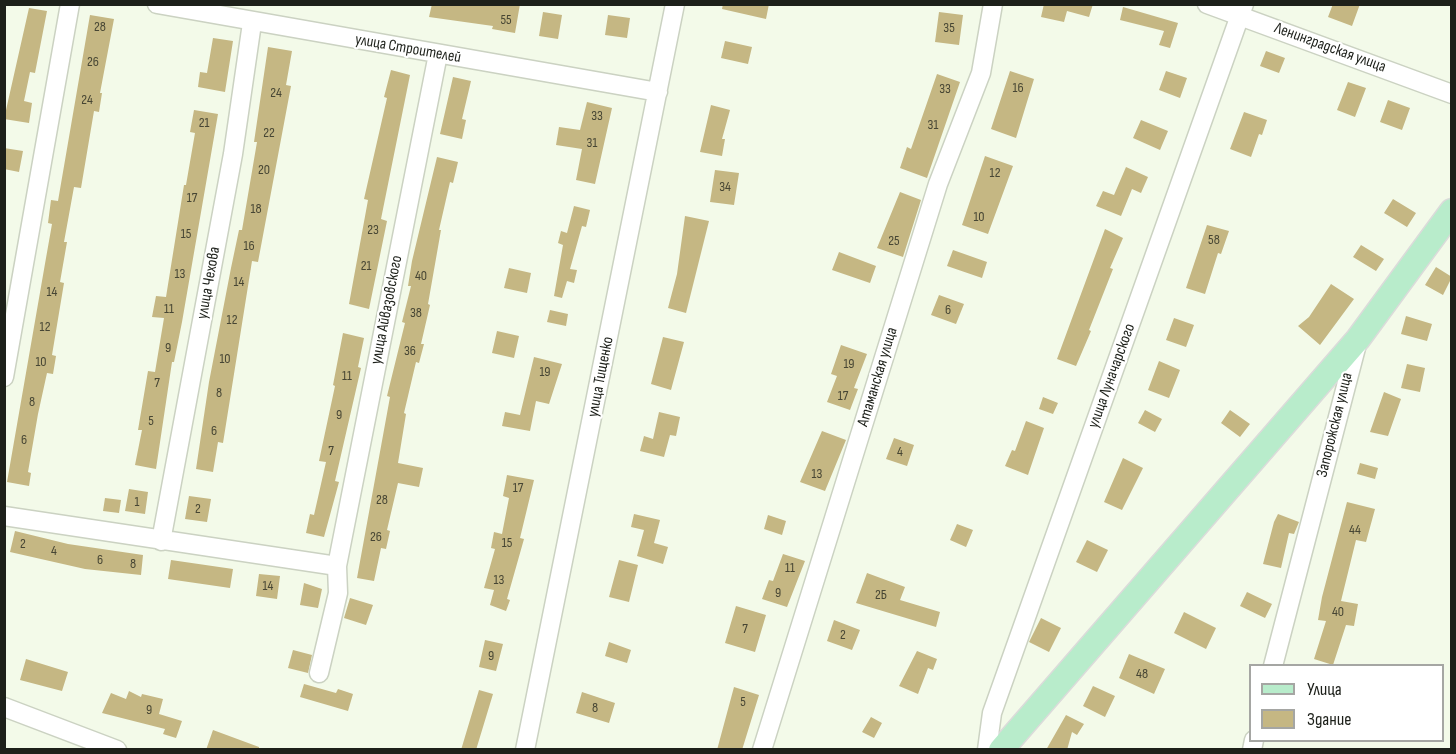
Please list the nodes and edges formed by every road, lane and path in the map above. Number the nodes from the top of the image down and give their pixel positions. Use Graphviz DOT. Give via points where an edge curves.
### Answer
graph roads {
  1 [pos="70,4"];
  2 [pos="157,4"];
  3 [pos="675,4"];
  4 [pos="993,4"];
  5 [pos="1207,4"];
  6 [pos="1242,10"];
  7 [pos="252,23"];
  8 [pos="438,54"];
  9 [pos="658,92"];
  10 [pos="1452,94"];
  11 [pos="1452,211"];
  12 [pos="1358,339"];
  13 [pos="4,377"];
  14 [pos="4,516"];
  15 [pos="161,542"];
  16 [pos="337,566"];
  17 [pos="1275,664"];
  18 [pos="320,673"];
  19 [pos="4,707"];
  20 [pos="117,750"];
  21 [pos="525,750"];
  22 [pos="762,750"];
  23 [pos="987,750"];
  24 [pos="1001,750"];
  1 -- 13 [label="street"];
  2 -- 7 [label="street, улица Строителей"];
  3 -- 9 [label="street, улица Тищенко"];
  4 -- 22 [label="street, Атаманская улица" via="981,73 939,184"];
  5 -- 6 [label="street, Ленинградская улица"];
  6 -- 10 [label="street, Ленинградская улица"];
  6 -- 23 [label="street, улица Луначарского" via="992,713"];
  7 -- 8 [label="street, улица Строителей"];
  7 -- 15 [label="street, улица Чехова" via="233,154"];
  8 -- 9 [label="street, улица Строителей"];
  8 -- 16 [label="street, улица Айвазовского"];
  9 -- 21 [label="street, улица Тищенко"];
  11 -- 12 [label="main road, Запорожская улица"];
  12 -- 17 [label="street, Запорожская улица"];
  12 -- 24 [label="main road"];
  14 -- 15 [label="street"];
  15 -- 16 [label="street"];
  16 -- 18 [label="street, улица Айвазовского" via="338,593"];
  19 -- 20 [label="street"];
}
